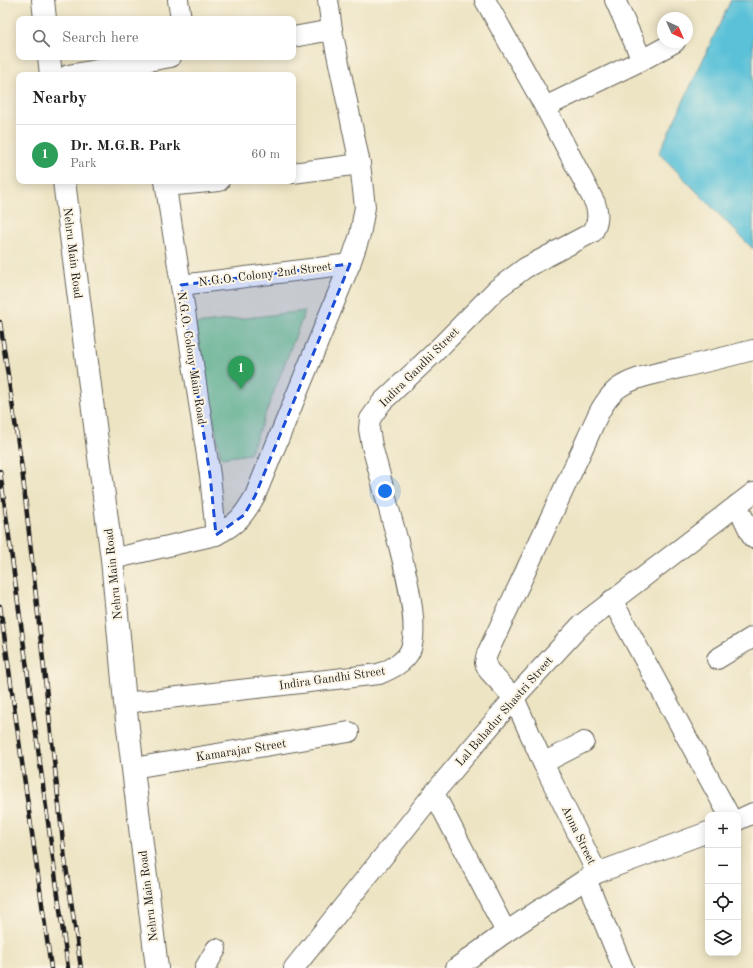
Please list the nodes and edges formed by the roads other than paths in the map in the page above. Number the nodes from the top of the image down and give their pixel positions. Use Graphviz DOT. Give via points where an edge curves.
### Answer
graph roads {
  1 [pos="43,0"];
  2 [pos="178,0"];
  3 [pos="328,0"];
  4 [pos="485,0"];
  5 [pos="615,0"];
  6 [pos="45,16"];
  7 [pos="181,16"];
  8 [pos="332,30"];
  9 [pos="296,36"];
  10 [pos="664,48"];
  11 [pos="49,60"];
  12 [pos="166,60"];
  13 [pos="642,60"];
  14 [pos="151,68"];
  15 [pos="51,72"];
  16 [pos="104,72"];
  17 [pos="545,107"];
  18 [pos="360,164"];
  19 [pos="296,173"];
  20 [pos="64,184"];
  21 [pos="165,184"];
  22 [pos="350,264"];
  23 [pos="181,285"];
  24 [pos="753,350"];
  25 [pos="753,493"];
  26 [pos="737,505"];
  27 [pos="216,535"];
  28 [pos="753,538"];
  29 [pos="112,559"];
  30 [pos="612,600"];
  31 [pos="753,637"];
  32 [pos="717,659"];
  33 [pos="514,698"];
  34 [pos="125,703"];
  35 [pos="349,732"];
  36 [pos="584,742"];
  37 [pos="543,763"];
  38 [pos="133,768"];
  39 [pos="434,792"];
  40 [pos="727,812"];
  41 [pos="753,813"];
  42 [pos="741,819"];
  43 [pos="705,833"];
  44 [pos="592,876"];
  45 [pos="506,932"];
  46 [pos="216,949"];
  47 [pos="157,968"];
  48 [pos="205,968"];
  49 [pos="294,968"];
  50 [pos="456,968"];
  51 [pos="623,968"];
  1 -- 6 [label="street"];
  2 -- 7 [label="street"];
  3 -- 8 [label="street"];
  4 -- 17 [label="street, Indira Gandhi Street"];
  5 -- 13 [label="street"];
  8 -- 9 [label="street"];
  8 -- 18 [label="street"];
  10 -- 13 [label="street"];
  11 -- 15 [label="street"];
  12 -- 14 [label="street"];
  13 -- 17 [label="street"];
  14 -- 16 [label="street"];
  17 -- 34 [label="street, Indira Gandhi Street" via="595,203 598,212 593,232 525,268 497,289 382,402 370,419 372,446 407,577 414,626 410,652 401,662 379,674"];
  18 -- 19 [label="street"];
  18 -- 22 [label="street" via="365,207 360,234"];
  20 -- 29 [label="street, Nehru Main Road"];
  21 -- 23 [label="street, N.G.O. Colony Main Road"];
  22 -- 23 [label="street, N.G.O. Colony 2nd Street"];
  22 -- 27 [label="street" via="255,496 244,515 232,527"];
  23 -- 27 [label="street, N.G.O. Colony Main Road" via="210,474"];
  24 -- 33 [label="street, Anna Street" via="627,383 609,398 587,439 487,654 485,663 488,671"];
  25 -- 26 [label="street, Lal Bahadur Shastri Street"];
  26 -- 28 [label="street"];
  26 -- 30 [label="street, Lal Bahadur Shastri Street"];
  27 -- 29 [label="street"];
  29 -- 34 [label="street, Nehru Main Road"];
  30 -- 33 [label="street, Lal Bahadur Shastri Street" via="581,625"];
  30 -- 40 [label="street"];
  31 -- 32 [label="street"];
  33 -- 37 [label="street, Anna Street"];
  33 -- 39 [label="street, Lal Bahadur Shastri Street"];
  34 -- 38 [label="street, Nehru Main Road"];
  35 -- 38 [label="street, Kamarajar Street"];
  36 -- 37 [label="street"];
  37 -- 44 [label="street, Anna Street"];
  38 -- 47 [label="street, Nehru Main Road"];
  39 -- 45 [label="street"];
  39 -- 49 [label="street, Lal Bahadur Shastri Street"];
  41 -- 42 [label="street"];
  43 -- 44 [label="street"];
  44 -- 45 [label="street"];
  44 -- 51 [label="street, Anna Street"];
  45 -- 50 [label="street"];
  46 -- 48 [label="street"];
}
